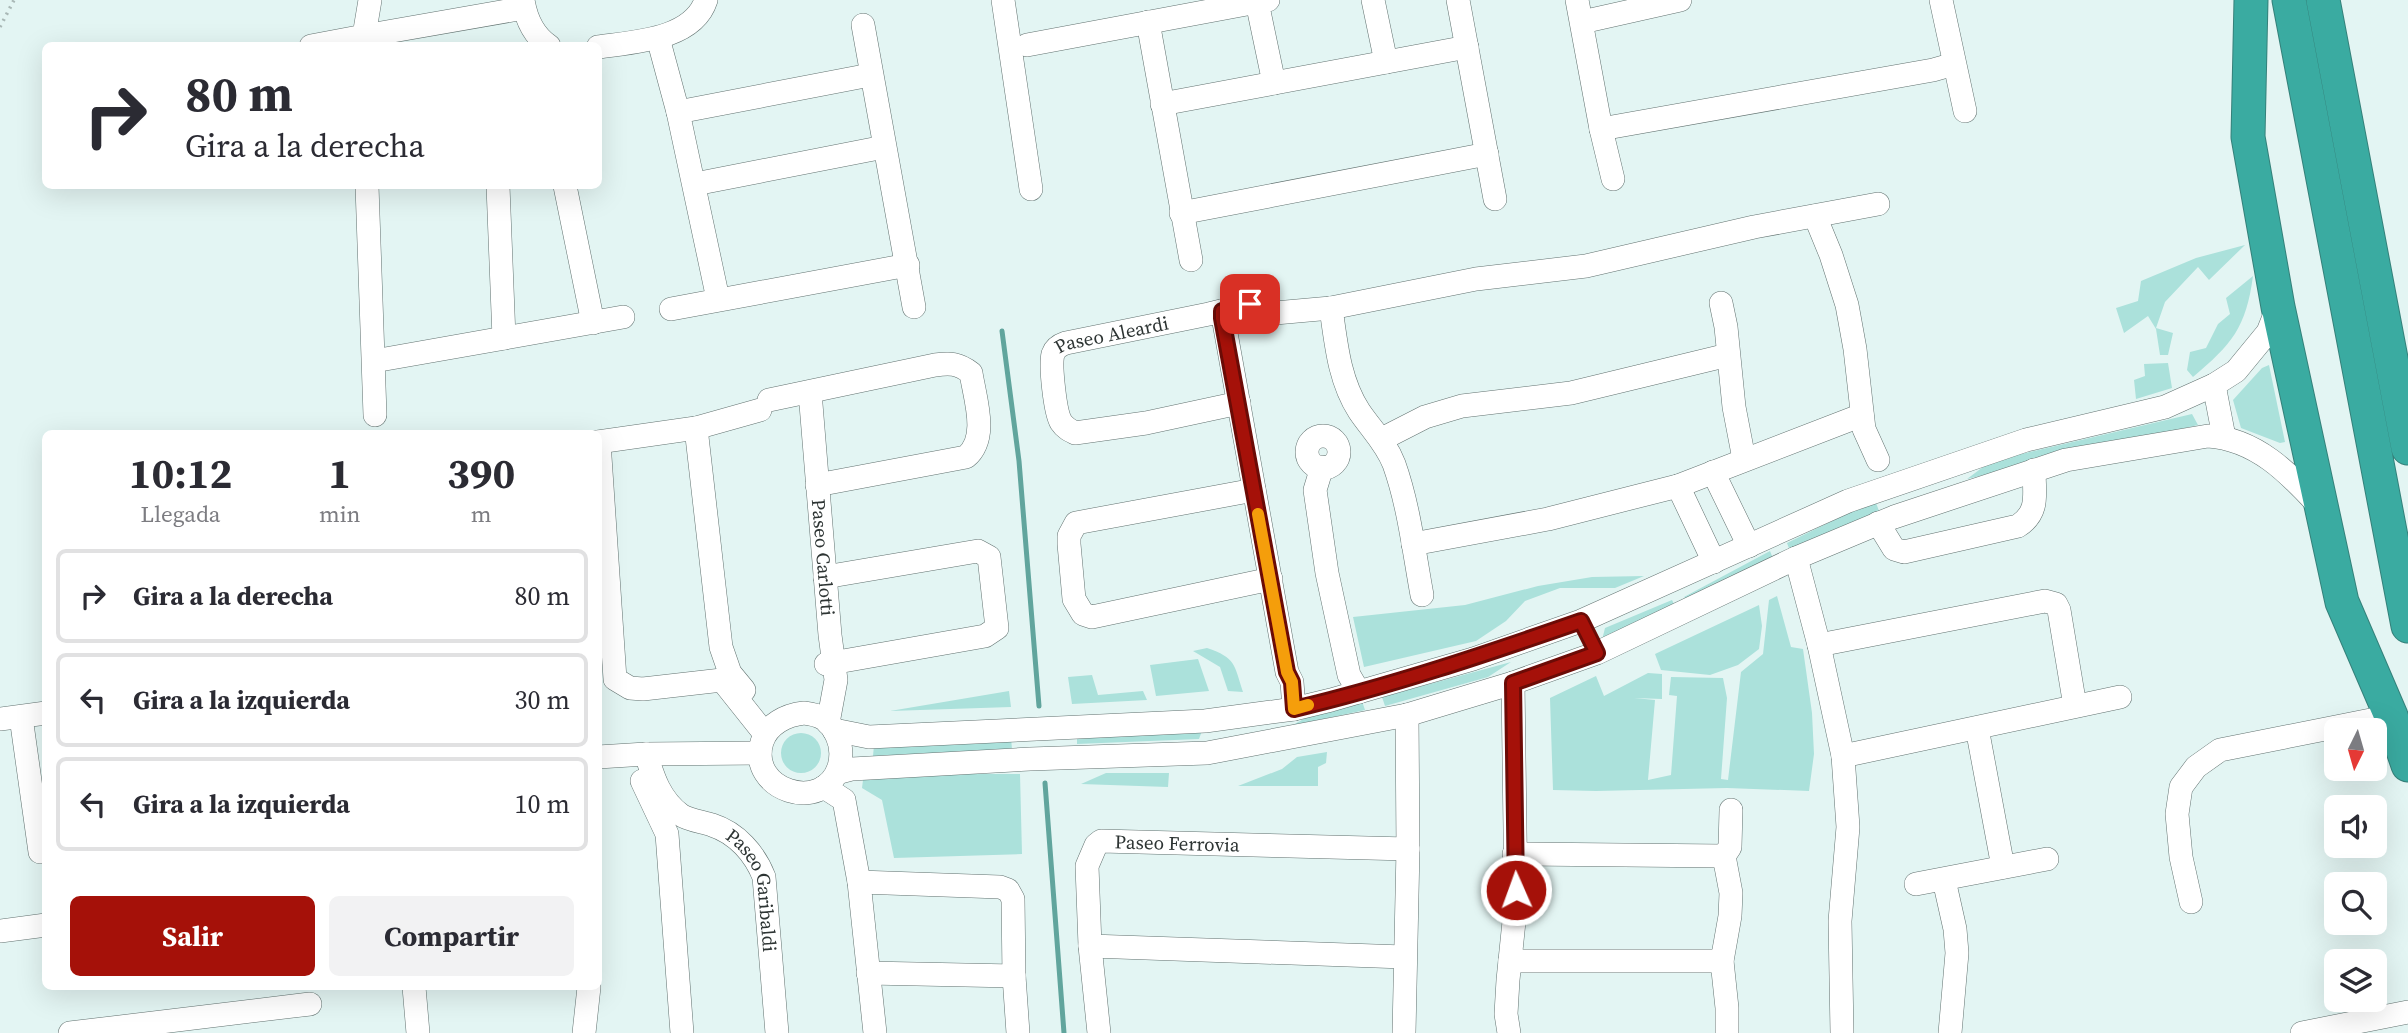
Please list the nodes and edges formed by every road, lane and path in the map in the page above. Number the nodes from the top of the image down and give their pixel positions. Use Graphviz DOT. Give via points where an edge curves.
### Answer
graph roads {
  1 [pos="14,0"];
  2 [pos="370,0"];
  3 [pos="706,0"];
  4 [pos="1003,0"];
  5 [pos="1373,0"];
  6 [pos="1458,0"];
  7 [pos="1680,0"];
  8 [pos="1941,0"];
  9 [pos="2251,0"];
  10 [pos="2289,0"];
  11 [pos="2323,0"];
  12 [pos="1263,1"];
  13 [pos="524,4"];
  14 [pos="1580,11"];
  15 [pos="1148,22"];
  16 [pos="863,25"];
  17 [pos="0,27"];
  18 [pos="364,36"];
  19 [pos="658,37"];
  20 [pos="332,42"];
  21 [pos="543,42"];
  22 [pos="1027,45"];
  23 [pos="602,46"];
  24 [pos="1467,47"];
  25 [pos="1386,62"];
  26 [pos="1954,65"];
  27 [pos="870,75"];
  28 [pos="1273,83"];
  29 [pos="1162,104"];
  30 [pos="1965,111"];
  31 [pos="678,112"];
  32 [pos="1601,129"];
  33 [pos="884,147"];
  34 [pos="1487,154"];
  35 [pos="1613,179"];
  36 [pos="695,184"];
  37 [pos="367,189"];
  38 [pos="498,189"];
  39 [pos="566,189"];
  40 [pos="1031,189"];
  41 [pos="1495,199"];
  42 [pos="1878,204"];
  43 [pos="1181,213"];
  44 [pos="1815,216"];
  45 [pos="1191,260"];
  46 [pos="908,265"];
  47 [pos="718,299"];
  48 [pos="1721,303"];
  49 [pos="1250,304"];
  50 [pos="914,307"];
  51 [pos="2277,307"];
  52 [pos="1331,308"];
  53 [pos="671,309"];
  54 [pos="1215,313"];
  55 [pos="1275,313"];
  56 [pos="623,317"];
  57 [pos="593,323"];
  58 [pos="504,338"];
  59 [pos="1728,355"];
  60 [pos="374,361"];
  61 [pos="2214,385"];
  62 [pos="810,392"];
  63 [pos="1234,405"];
  64 [pos="375,415"];
  65 [pos="1862,415"];
  66 [pos="696,428"];
  67 [pos="2224,437"];
  68 [pos="1382,439"];
  69 [pos="602,442"];
  70 [pos="2408,448"];
  71 [pos="1744,459"];
  72 [pos="1878,460"];
  73 [pos="1322,467"];
  74 [pos="2034,470"];
  75 [pos="1713,472"];
  76 [pos="817,485"];
  77 [pos="602,486"];
  78 [pos="1678,486"];
  79 [pos="1881,489"];
  80 [pos="1248,491"];
  81 [pos="2320,507"];
  82 [pos="1886,520"];
  83 [pos="1413,544"];
  84 [pos="1749,546"];
  85 [pos="1796,558"];
  86 [pos="1714,562"];
  87 [pos="825,577"];
  88 [pos="1266,580"];
  89 [pos="1422,595"];
  90 [pos="1581,621"];
  91 [pos="2408,626"];
  92 [pos="1819,645"];
  93 [pos="1597,653"];
  94 [pos="831,664"];
  95 [pos="726,677"];
  96 [pos="1513,683"];
  97 [pos="1359,692"];
  98 [pos="2120,697"];
  99 [pos="2075,706"];
  100 [pos="1288,710"];
  101 [pos="42,714"];
  102 [pos="1407,715"];
  103 [pos="2391,716"];
  104 [pos="1205,721"];
  105 [pos="827,723"];
  106 [pos="11,725"];
  107 [pos="1977,728"];
  108 [pos="766,737"];
  109 [pos="1206,753"];
  110 [pos="639,755"];
  111 [pos="1843,756"];
  112 [pos="602,757"];
  113 [pos="2408,765"];
  114 [pos="830,780"];
  115 [pos="1731,810"];
  116 [pos="40,816"];
  117 [pos="681,816"];
  118 [pos="667,834"];
  119 [pos="1408,849"];
  120 [pos="40,852"];
  121 [pos="1514,854"];
  122 [pos="1724,856"];
  123 [pos="2047,859"];
  124 [pos="2003,867"];
  125 [pos="1944,880"];
  126 [pos="859,882"];
  127 [pos="1916,884"];
  128 [pos="2191,902"];
  129 [pos="42,926"];
  130 [pos="0,931"];
  131 [pos="1090,946"];
  132 [pos="1404,957"];
  133 [pos="1510,961"];
  134 [pos="1722,961"];
  135 [pos="869,973"];
  136 [pos="1014,976"];
  137 [pos="414,990"];
  138 [pos="589,990"];
  139 [pos="272,997"];
  140 [pos="310,1004"];
  141 [pos="2408,1013"];
  142 [pos="70,1033"];
  143 [pos="418,1033"];
  144 [pos="584,1033"];
  145 [pos="682,1033"];
  146 [pos="777,1033"];
  147 [pos="875,1033"];
  148 [pos="1018,1033"];
  149 [pos="1098,1033"];
  150 [pos="1404,1033"];
  151 [pos="1509,1033"];
  152 [pos="1727,1033"];
  153 [pos="1842,1033"];
  154 [pos="1950,1033"];
  155 [pos="2302,1033"];
  1 -- 17 [label="path"];
  2 -- 18 [label="street"];
  3 -- 19 [label="street" via="685,26"];
  4 -- 40 [label="street"];
  5 -- 25 [label="street"];
  6 -- 24 [label="street"];
  7 -- 14 [label="street"];
  8 -- 26 [label="street"];
  9 -- 51 [label="highway" via="2248,137"];
  10 -- 91 [label="highway"];
  11 -- 70 [label="highway"];
  12 -- 15 [label="street"];
  12 -- 28 [label="street"];
  13 -- 18 [label="street"];
  13 -- 21 [label="street" via="529,24"];
  14 -- 32 [label="street"];
  15 -- 22 [label="street"];
  15 -- 29 [label="street"];
  16 -- 27 [label="street"];
  18 -- 20 [label="street"];
  19 -- 23 [label="street"];
  19 -- 31 [label="street"];
  24 -- 25 [label="street"];
  24 -- 34 [label="street"];
  25 -- 28 [label="street"];
  26 -- 30 [label="street"];
  26 -- 32 [label="street"];
  27 -- 31 [label="street"];
  27 -- 33 [label="street"];
  28 -- 29 [label="street"];
  29 -- 43 [label="street"];
  31 -- 36 [label="street"];
  32 -- 35 [label="street"];
  33 -- 36 [label="street"];
  33 -- 46 [label="street"];
  34 -- 41 [label="street"];
  34 -- 43 [label="street"];
  36 -- 47 [label="street"];
  37 -- 60 [label="street"];
  38 -- 58 [label="street"];
  39 -- 57 [label="street"];
  42 -- 44 [label="street"];
  43 -- 45 [label="street"];
  44 -- 52 [label="street" via="1586,266 1476,279"];
  44 -- 65 [label="street" via="1847,305"];
  46 -- 47 [label="street"];
  46 -- 50 [label="street"];
  47 -- 53 [label="street"];
  48 -- 59 [label="street"];
  49 -- 54 [label="street, Paseo Aleardi"];
  51 -- 61 [label="street" via="2268,332 2252,353"];
  51 -- 81 [label="highway"];
  52 -- 55 [label="street"];
  52 -- 68 [label="street" via="1347,387"];
  54 -- 63 [label="street"];
  54 -- 63 [label="street, Paseo Aleardi" via="1060,345 1052,358 1056,410 1066,429 1074,433"];
  56 -- 57 [label="street"];
  57 -- 58 [label="street"];
  58 -- 60 [label="street"];
  59 -- 68 [label="street" via="1580,391 1462,406 1424,417"];
  59 -- 71 [label="street"];
  60 -- 64 [label="street"];
  61 -- 67 [label="street"];
  61 -- 79 [label="street" via="2165,407 2026,440"];
  62 -- 66 [label="street"];
  62 -- 76 [label="street, Paseo Carlotti"];
  62 -- 76 [label="street" via="951,363 971,373 979,429 974,451 966,457"];
  63 -- 80 [label="street"];
  65 -- 71 [label="street"];
  65 -- 72 [label="street"];
  66 -- 69 [label="street"];
  66 -- 95 [label="street"];
  67 -- 74 [label="street" via="2079,457"];
  67 -- 81 [label="street" via="2275,461"];
  68 -- 83 [label="street" via="1394,464"];
  71 -- 75 [label="street"];
  73 -- 97 [label="street" via="1315,490 1327,573 1349,675"];
  74 -- 82 [label="street"];
  74 -- 82 [label="street" via="2032,513 2018,526 1905,552 1894,550"];
  75 -- 78 [label="street"];
  75 -- 84 [label="street"];
  76 -- 87 [label="street, Paseo Carlotti"];
  77 -- 95 [label="street" via="615,679 643,689"];
  78 -- 83 [label="street" via="1548,519"];
  78 -- 86 [label="street"];
  79 -- 82 [label="street"];
  79 -- 84 [label="street"];
  80 -- 88 [label="street"];
  80 -- 88 [label="street" via="1076,523 1069,536 1074,599 1083,614 1092,617"];
  81 -- 103 [label="highway" via="2342,602"];
  82 -- 85 [label="street"];
  83 -- 89 [label="street"];
  84 -- 86 [label="street"];
  85 -- 92 [label="street"];
  85 -- 93 [label="street"];
  86 -- 90 [label="street"];
  87 -- 94 [label="street, Paseo Carlotti"];
  87 -- 94 [label="street" via="978,551 989,557 996,628 993,633"];
  88 -- 100 [label="street" via="1292,682"];
  90 -- 93 [label="street"];
  90 -- 97 [label="street"];
  92 -- 99 [label="street" via="2045,601 2059,610"];
  92 -- 111 [label="street"];
  93 -- 96 [label="street"];
  94 -- 105 [label="street" via="836,680"];
  95 -- 108 [label="street"];
  96 -- 102 [label="street"];
  96 -- 121 [label="street"];
  97 -- 100 [label="street"];
  98 -- 99 [label="street"];
  99 -- 107 [label="street"];
  100 -- 104 [label="street"];
  101 -- 106 [label="street"];
  102 -- 109 [label="street"];
  102 -- 119 [label="street"];
  103 -- 113 [label="highway"];
  103 -- 128 [label="street" via="2220,750 2196,767 2181,787 2177,814"];
  104 -- 105 [label="street" via="869,737"];
  104 -- 109 [label="street"];
  105 -- 108 [label="street" via="791,715"];
  105 -- 114 [label="street" via="841,751"];
  106 -- 116 [label="street"];
  107 -- 111 [label="street"];
  107 -- 124 [label="street"];
  108 -- 110 [label="street"];
  108 -- 114 [label="street" via="764,770 774,784 790,793 807,794"];
  109 -- 114 [label="street" via="852,769"];
  110 -- 112 [label="street"];
  110 -- 117 [label="street" via="656,786"];
  110 -- 118 [label="street" via="644,787"];
  111 -- 153 [label="street" via="1849,828 1840,921"];
  114 -- 126 [label="street" via="844,800"];
  115 -- 122 [label="street" via="1730,847"];
  116 -- 120 [label="street"];
  117 -- 118 [label="street"];
  117 -- 146 [label="street, Paseo Garibaldi" via="717,827 751,851 759,863"];
  118 -- 145 [label="street"];
  119 -- 131 [label="street, Paseo Ferrovia" via="1101,841 1087,866"];
  119 -- 132 [label="street"];
  121 -- 122 [label="street"];
  121 -- 133 [label="street" via="1516,902"];
  122 -- 134 [label="street" via="1731,893"];
  123 -- 124 [label="street"];
  124 -- 125 [label="street"];
  125 -- 127 [label="street"];
  125 -- 154 [label="street" via="1957,953"];
  126 -- 135 [label="street"];
  126 -- 136 [label="street" via="1004,888 1013,899"];
  129 -- 130 [label="street"];
  131 -- 132 [label="street"];
  131 -- 149 [label="street, Paseo Ferrovia"];
  132 -- 150 [label="street"];
  133 -- 134 [label="street"];
  133 -- 151 [label="street"];
  134 -- 152 [label="street"];
  135 -- 136 [label="street"];
  135 -- 147 [label="street"];
  136 -- 148 [label="street"];
  137 -- 143 [label="street"];
  138 -- 144 [label="street"];
  139 -- 140 [label="street"];
  139 -- 142 [label="street"];
  141 -- 155 [label="street"];
}
